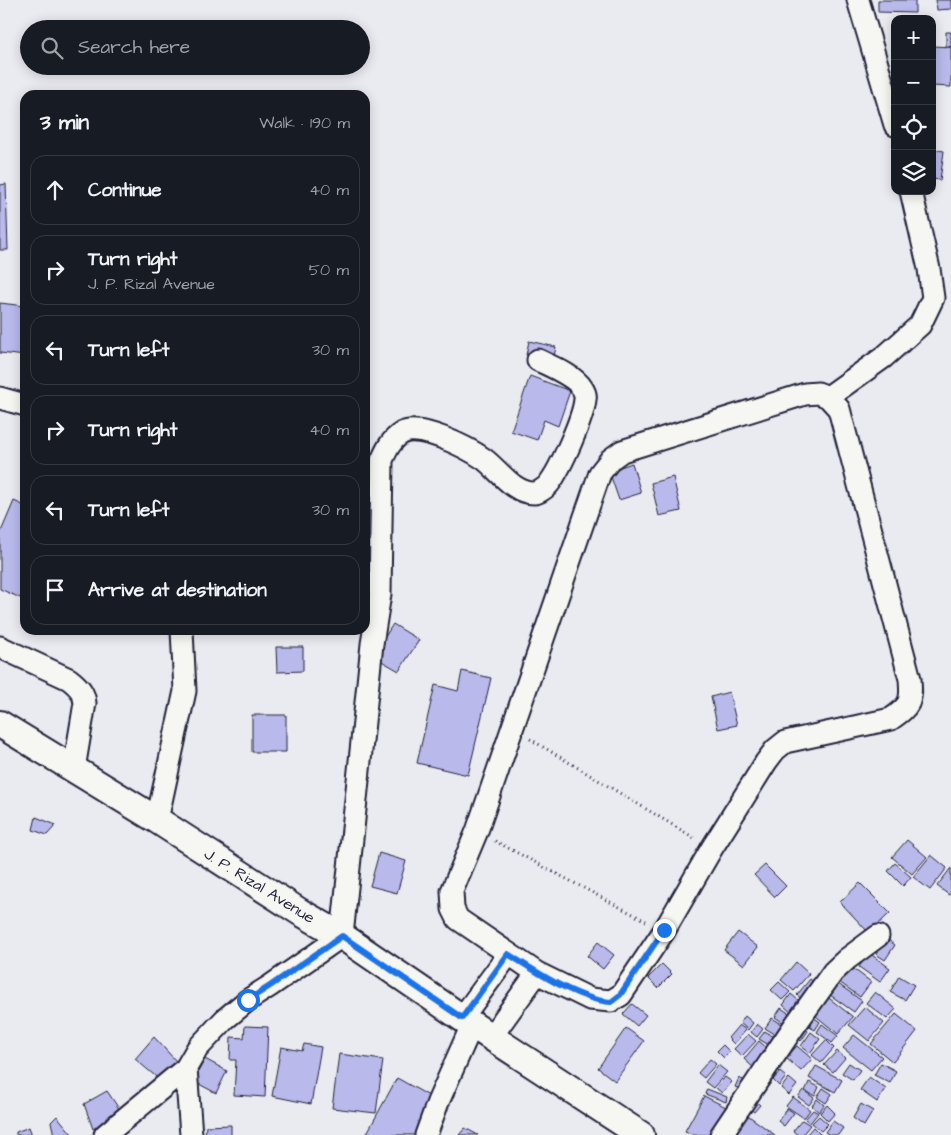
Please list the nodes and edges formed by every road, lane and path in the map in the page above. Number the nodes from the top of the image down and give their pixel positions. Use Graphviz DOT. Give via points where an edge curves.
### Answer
graph roads {
  1 [pos="858,0"];
  2 [pos="891,111"];
  3 [pos="912,195"];
  4 [pos="538,360"];
  5 [pos="828,397"];
  6 [pos="0,398"];
  7 [pos="20,404"];
  8 [pos="182,635"];
  9 [pos="0,646"];
  10 [pos="0,724"];
  11 [pos="512,729"];
  12 [pos="74,769"];
  13 [pos="157,820"];
  14 [pos="476,831"];
  15 [pos="712,848"];
  16 [pos="664,930"];
  17 [pos="342,936"];
  18 [pos="878,936"];
  19 [pos="508,954"];
  20 [pos="537,973"];
  21 [pos="475,1026"];
  22 [pos="186,1068"];
  23 [pos="105,1135"];
  24 [pos="190,1135"];
  25 [pos="426,1135"];
  26 [pos="641,1135"];
  27 [pos="721,1135"];
  1 -- 2 [label="street"];
  3 -- 5 [label="street" via="933,298 920,325 884,357"];
  4 -- 17 [label="street" via="573,379 586,398 570,442 546,488 535,493 521,490 468,450 417,430 404,432 390,443 382,460 380,594"];
  5 -- 11 [label="street" via="818,393 805,394 622,451 611,459 600,473"];
  5 -- 15 [label="street" via="838,409 910,679 911,697 905,709 891,719 785,742 766,762"];
  6 -- 7 [label="street"];
  8 -- 13 [label="street" via="185,691"];
  9 -- 12 [label="street" via="69,679 84,695"];
  10 -- 12 [label="main road, J. P. Rizal Avenue"];
  11 -- 14 [label="street"];
  11 -- 15 [label="path"];
  12 -- 13 [label="main road, J. P. Rizal Avenue"];
  13 -- 17 [label="main road, J. P. Rizal Avenue"];
  14 -- 16 [label="path"];
  14 -- 19 [label="street" via="452,891 453,909 458,919"];
  15 -- 16 [label="street"];
  16 -- 20 [label="street" via="620,995 611,1002 590,999"];
  17 -- 21 [label="main road, J. P. Rizal Avenue"];
  17 -- 22 [label="street" via="248,1000 196,1049"];
  18 -- 27 [label="street" via="833,972"];
  19 -- 20 [label="street"];
  19 -- 21 [label="street"];
  20 -- 21 [label="street"];
  21 -- 25 [label="street" via="438,1102"];
  21 -- 26 [label="main road, J. P. Rizal Avenue"];
  22 -- 23 [label="street"];
  22 -- 24 [label="street"];
}
